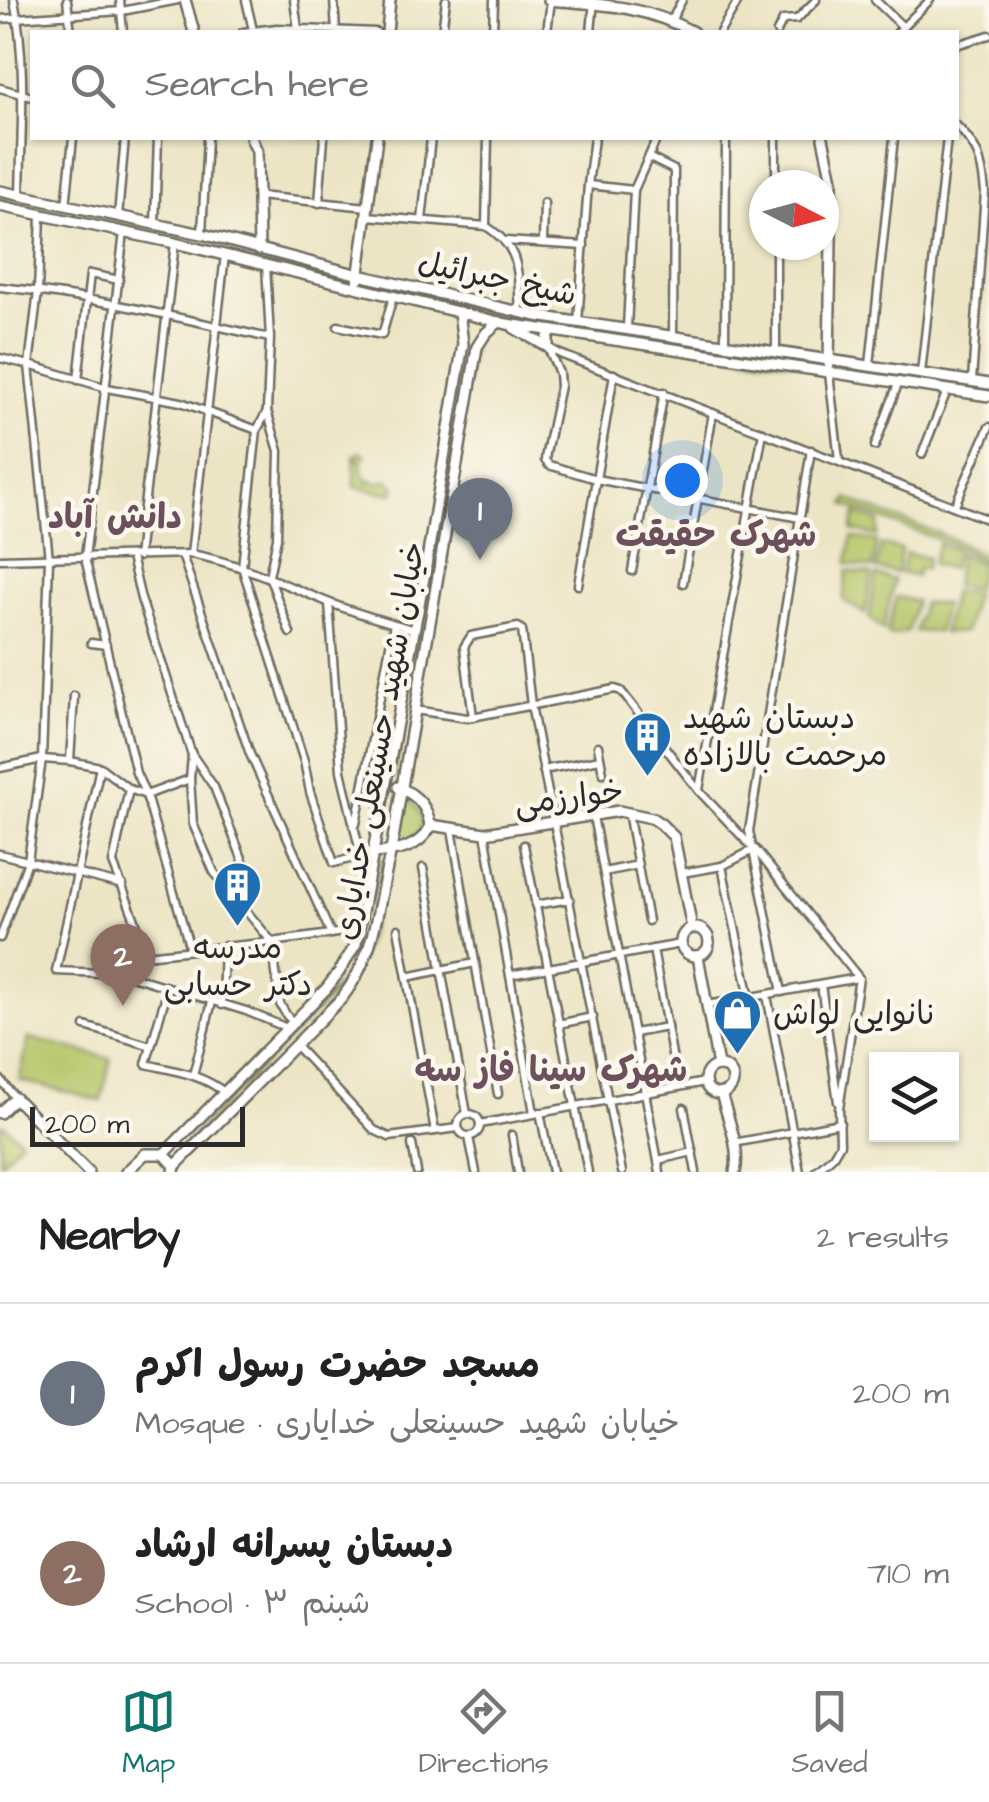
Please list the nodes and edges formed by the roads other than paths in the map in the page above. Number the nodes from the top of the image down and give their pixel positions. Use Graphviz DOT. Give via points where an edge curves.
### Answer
graph roads {
  1 [pos="14,0"];
  2 [pos="67,0"];
  3 [pos="120,0"];
  4 [pos="181,0"];
  5 [pos="246,0"];
  6 [pos="294,0"];
  7 [pos="334,0"];
  8 [pos="390,0"];
  9 [pos="446,0"];
  10 [pos="494,0"];
  11 [pos="550,0"];
  12 [pos="682,0"];
  13 [pos="739,0"];
  14 [pos="875,0"];
  15 [pos="930,0"];
  16 [pos="814,1"];
  17 [pos="594,2"];
  18 [pos="122,11"];
  19 [pos="70,14"];
  20 [pos="0,19"];
  21 [pos="18,19"];
  22 [pos="671,20"];
  23 [pos="298,29"];
  24 [pos="71,30"];
  25 [pos="123,30"];
  26 [pos="193,30"];
  27 [pos="252,30"];
  28 [pos="277,30"];
  29 [pos="317,30"];
  30 [pos="336,30"];
  31 [pos="387,30"];
  32 [pos="442,30"];
  33 [pos="493,30"];
  34 [pos="547,30"];
  35 [pos="591,30"];
  36 [pos="688,30"];
  37 [pos="721,30"];
  38 [pos="778,30"];
  39 [pos="900,30"];
  40 [pos="989,34"];
  41 [pos="959,47"];
  42 [pos="0,88"];
  43 [pos="22,95"];
  44 [pos="30,97"];
  45 [pos="959,129"];
  46 [pos="73,140"];
  47 [pos="125,140"];
  48 [pos="158,140"];
  49 [pos="207,140"];
  50 [pos="252,140"];
  51 [pos="324,140"];
  52 [pos="376,140"];
  53 [pos="431,140"];
  54 [pos="488,140"];
  55 [pos="594,140"];
  56 [pos="656,140"];
  57 [pos="726,140"];
  58 [pos="776,140"];
  59 [pos="823,140"];
  60 [pos="894,140"];
  61 [pos="947,140"];
  62 [pos="650,158"];
  63 [pos="776,170"];
  64 [pos="588,185"];
  65 [pos="634,190"];
  66 [pos="0,192"];
  67 [pos="20,196"];
  68 [pos="258,196"];
  69 [pos="319,203"];
  70 [pos="544,203"];
  71 [pos="987,205"];
  72 [pos="0,206"];
  73 [pos="66,206"];
  74 [pos="368,212"];
  75 [pos="41,215"];
  76 [pos="118,216"];
  77 [pos="422,220"];
  78 [pos="155,224"];
  79 [pos="486,226"];
  80 [pos="124,232"];
  81 [pos="202,234"];
  82 [pos="504,241"];
  83 [pos="175,243"];
  84 [pos="543,243"];
  85 [pos="584,246"];
  86 [pos="260,250"];
  87 [pos="225,255"];
  88 [pos="776,260"];
  89 [pos="266,266"];
  90 [pos="359,275"];
  91 [pos="119,280"];
  92 [pos="0,287"];
  93 [pos="356,288"];
  94 [pos="38,291"];
  95 [pos="393,297"];
  96 [pos="87,300"];
  97 [pos="116,305"];
  98 [pos="458,312"];
  99 [pos="520,312"];
  100 [pos="165,315"];
  101 [pos="578,322"];
  102 [pos="503,323"];
  103 [pos="338,326"];
  104 [pos="218,327"];
  105 [pos="627,328"];
  106 [pos="552,331"];
  107 [pos="673,336"];
  108 [pos="270,338"];
  109 [pos="625,342"];
  110 [pos="724,343"];
  111 [pos="463,344"];
  112 [pos="548,347"];
  113 [pos="476,348"];
  114 [pos="776,351"];
  115 [pos="0,358"];
  116 [pos="828,359"];
  117 [pos="30,364"];
  118 [pos="870,365"];
  119 [pos="921,372"];
  120 [pos="829,373"];
  121 [pos="614,374"];
  122 [pos="948,377"];
  123 [pos="78,380"];
  124 [pos="972,382"];
  125 [pos="898,384"];
  126 [pos="989,384"];
  127 [pos="107,388"];
  128 [pos="947,391"];
  129 [pos="664,392"];
  130 [pos="155,396"];
  131 [pos="989,396"];
  132 [pos="267,411"];
  133 [pos="208,413"];
  134 [pos="713,413"];
  135 [pos="989,428"];
  136 [pos="257,430"];
  137 [pos="763,432"];
  138 [pos="875,446"];
  139 [pos="811,450"];
  140 [pos="922,454"];
  141 [pos="838,460"];
  142 [pos="596,479"];
  143 [pos="648,488"];
  144 [pos="699,498"];
  145 [pos="954,506"];
  146 [pos="749,508"];
  147 [pos="800,518"];
  148 [pos="989,520"];
  149 [pos="187,554"];
  150 [pos="134,557"];
  151 [pos="0,558"];
  152 [pos="84,558"];
  153 [pos="49,559"];
  154 [pos="242,567"];
  155 [pos="632,571"];
  156 [pos="269,576"];
  157 [pos="683,583"];
  158 [pos="578,585"];
  159 [pos="329,603"];
  160 [pos="394,624"];
  161 [pos="414,630"];
  162 [pos="290,634"];
  163 [pos="91,643"];
  164 [pos="106,645"];
  165 [pos="74,696"];
  166 [pos="531,705"];
  167 [pos="414,709"];
  168 [pos="472,716"];
  169 [pos="598,746"];
  170 [pos="192,755"];
  171 [pos="42,759"];
  172 [pos="600,759"];
  173 [pos="70,762"];
  174 [pos="0,768"];
  175 [pos="100,768"];
  176 [pos="543,770"];
  177 [pos="602,773"];
  178 [pos="190,778"];
  179 [pos="385,784"];
  180 [pos="400,788"];
  181 [pos="129,789"];
  182 [pos="699,791"];
  183 [pos="146,795"];
  184 [pos="628,811"];
  185 [pos="593,816"];
  186 [pos="555,822"];
  187 [pos="430,825"];
  188 [pos="452,829"];
  189 [pos="355,830"];
  190 [pos="485,834"];
  191 [pos="524,845"];
  192 [pos="754,850"];
  193 [pos="390,851"];
  194 [pos="373,853"];
  195 [pos="0,854"];
  196 [pos="362,856"];
  197 [pos="28,861"];
  198 [pos="638,865"];
  199 [pos="722,866"];
  200 [pos="423,868"];
  201 [pos="604,872"];
  202 [pos="682,872"];
  203 [pos="76,873"];
  204 [pos="123,885"];
  205 [pos="232,893"];
  206 [pos="570,899"];
  207 [pos="536,905"];
  208 [pos="648,921"];
  209 [pos="692,928"];
  210 [pos="398,929"];
  211 [pos="359,930"];
  212 [pos="331,934"];
  213 [pos="0,938"];
  214 [pos="272,942"];
  215 [pos="681,944"];
  216 [pos="224,946"];
  217 [pos="654,949"];
  218 [pos="190,950"];
  219 [pos="148,954"];
  220 [pos="620,955"];
  221 [pos="698,956"];
  222 [pos="582,962"];
  223 [pos="474,963"];
  224 [pos="547,968"];
  225 [pos="441,970"];
  226 [pos="125,974"];
  227 [pos="510,975"];
  228 [pos="407,977"];
  229 [pos="859,978"];
  230 [pos="821,985"];
  231 [pos="168,988"];
  232 [pos="782,992"];
  233 [pos="766,994"];
  234 [pos="750,998"];
  235 [pos="217,1003"];
  236 [pos="707,1005"];
  237 [pos="592,1017"];
  238 [pos="558,1024"];
  239 [pos="85,1026"];
  240 [pos="291,1026"];
  241 [pos="667,1027"];
  242 [pos="634,1033"];
  243 [pos="151,1046"];
  244 [pos="296,1046"];
  245 [pos="674,1066"];
  246 [pos="718,1066"];
  247 [pos="194,1075"];
  248 [pos="0,1079"];
  249 [pos="706,1082"];
  250 [pos="225,1093"];
  251 [pos="646,1093"];
  252 [pos="721,1093"];
  253 [pos="498,1094"];
  254 [pos="15,1098"];
  255 [pos="608,1099"];
  256 [pos="575,1106"];
  257 [pos="684,1108"];
  258 [pos="839,1109"];
  259 [pos="0,1113"];
  260 [pos="537,1113"];
  261 [pos="467,1114"];
  262 [pos="840,1123"];
  263 [pos="480,1124"];
  264 [pos="458,1128"];
  265 [pos="435,1131"];
  266 [pos="792,1132"];
  267 [pos="512,1135"];
  268 [pos="469,1137"];
  269 [pos="734,1143"];
  270 [pos="412,1144"];
  271 [pos="692,1152"];
  272 [pos="164,1154"];
  273 [pos="658,1160"];
  274 [pos="175,1169"];
  275 [pos="738,1169"];
  276 [pos="88,1172"];
  277 [pos="126,1172"];
  278 [pos="417,1172"];
  279 [pos="476,1172"];
  280 [pos="518,1172"];
  281 [pos="552,1172"];
  282 [pos="588,1172"];
  283 [pos="622,1172"];
  284 [pos="660,1172"];
  285 [pos="696,1172"];
  286 [pos="800,1172"];
  287 [pos="816,1172"];
  1 -- 21 [label="street"];
  2 -- 19 [label="street"];
  3 -- 18 [label="street"];
  4 -- 18 [label="street"];
  4 -- 26 [label="street"];
  5 -- 27 [label="street"];
  6 -- 23 [label="street"];
  7 -- 30 [label="street"];
  8 -- 31 [label="street"];
  9 -- 32 [label="street"];
  10 -- 33 [label="street"];
  11 -- 17 [label="street"];
  11 -- 34 [label="street"];
  12 -- 22 [label="street"];
  13 -- 37 [label="street"];
  14 -- 39 [label="street"];
  15 -- 39 [label="street"];
  16 -- 38 [label="street"];
  17 -- 22 [label="street"];
  17 -- 35 [label="street"];
  18 -- 19 [label="street"];
  18 -- 25 [label="street"];
  19 -- 21 [label="street"];
  19 -- 24 [label="street"];
  20 -- 21 [label="street"];
  21 -- 43 [label="street"];
  22 -- 36 [label="street"];
  23 -- 28 [label="street"];
  23 -- 29 [label="street"];
  27 -- 28 [label="street"];
  40 -- 41 [label="street"];
  42 -- 43 [label="street"];
  43 -- 44 [label="street"];
  43 -- 67 [label="street"];
  45 -- 71 [label="street" via="978,150"];
  46 -- 73 [label="street"];
  47 -- 76 [label="street"];
  48 -- 78 [label="street"];
  49 -- 81 [label="street"];
  50 -- 68 [label="street"];
  51 -- 69 [label="street"];
  52 -- 74 [label="street"];
  53 -- 77 [label="street"];
  54 -- 79 [label="street"];
  55 -- 64 [label="street"];
  56 -- 62 [label="street"];
  57 -- 110 [label="street"];
  58 -- 63 [label="street"];
  59 -- 116 [label="street" via="832,180"];
  60 -- 118 [label="street"];
  61 -- 119 [label="street"];
  62 -- 65 [label="street"];
  62 -- 107 [label="street" via="674,170"];
  64 -- 65 [label="street"];
  64 -- 85 [label="street"];
  65 -- 105 [label="street"];
  66 -- 67 [label="street, شیخ جبرائیل"];
  67 -- 73 [label="street, شیخ جبرائیل"];
  68 -- 69 [label="street"];
  68 -- 86 [label="street"];
  69 -- 74 [label="street"];
  70 -- 84 [label="street"];
  71 -- 124 [label="street"];
  72 -- 75 [label="street, شیخ جبرائیل"];
  73 -- 76 [label="street, شیخ جبرائیل"];
  74 -- 77 [label="street"];
  74 -- 90 [label="street"];
  75 -- 80 [label="street, شیخ جبرائیل"];
  75 -- 94 [label="street"];
  76 -- 78 [label="street, شیخ جبرائیل"];
  77 -- 79 [label="street"];
  78 -- 81 [label="street, شیخ جبرائیل"];
  79 -- 82 [label="street"];
  80 -- 83 [label="street, شیخ جبرائیل"];
  80 -- 91 [label="street"];
  81 -- 86 [label="street, شیخ جبرائیل"];
  82 -- 84 [label="street"];
  82 -- 99 [label="street" via="517,270"];
  83 -- 87 [label="street, شیخ جبرائیل"];
  83 -- 100 [label="street"];
  84 -- 85 [label="street"];
  85 -- 101 [label="street"];
  86 -- 90 [label="street, شیخ جبرائیل"];
  87 -- 89 [label="street, شیخ جبرائیل"];
  87 -- 104 [label="street"];
  88 -- 114 [label="street"];
  89 -- 93 [label="street, شیخ جبرائیل"];
  89 -- 108 [label="street"];
  90 -- 93 [label="street"];
  90 -- 99 [label="street, شیخ جبرائیل"];
  91 -- 96 [label="street" via="90,274"];
  91 -- 97 [label="street"];
  92 -- 94 [label="street"];
  93 -- 95 [label="street, شیخ جبرائیل"];
  94 -- 96 [label="street"];
  94 -- 117 [label="street"];
  95 -- 98 [label="street, شیخ جبرائیل"];
  95 -- 103 [label="street" via="382,335"];
  96 -- 97 [label="street"];
  96 -- 123 [label="street"];
  97 -- 100 [label="street"];
  97 -- 127 [label="street"];
  98 -- 102 [label="street, شیخ جبرائیل"];
  98 -- 111 [label="street, خیابان شهید حسینعلی خدایاری"];
  99 -- 101 [label="street, شیخ جبرائیل"];
  100 -- 104 [label="street"];
  100 -- 130 [label="street"];
  101 -- 105 [label="street, شیخ جبرائیل"];
  102 -- 106 [label="street, شیخ جبرائیل"];
  102 -- 112 [label="street"];
  102 -- 113 [label="street"];
  104 -- 108 [label="street"];
  104 -- 133 [label="street"];
  105 -- 107 [label="street, شیخ جبرائیل"];
  105 -- 109 [label="street"];
  106 -- 109 [label="street, شیخ جبرائیل"];
  106 -- 112 [label="street"];
  107 -- 110 [label="street, شیخ جبرائیل"];
  108 -- 132 [label="street"];
  109 -- 120 [label="street, شیخ جبرائیل"];
  110 -- 114 [label="street, شیخ جبرائیل"];
  111 -- 113 [label="street"];
  111 -- 161 [label="street, خیابان شهید حسینعلی خدایاری"];
  112 -- 121 [label="street"];
  112 -- 142 [label="street" via="560,386 545,460"];
  113 -- 167 [label="street, خیابان شهید حسینعلی خدایاری"];
  114 -- 116 [label="street, شیخ جبرائیل"];
  115 -- 117 [label="street"];
  116 -- 118 [label="street, شیخ جبرائیل"];
  116 -- 120 [label="street"];
  117 -- 123 [label="street"];
  117 -- 153 [label="street"];
  118 -- 119 [label="street, شیخ جبرائیل"];
  119 -- 122 [label="street, شیخ جبرائیل"];
  120 -- 125 [label="street, شیخ جبرائیل"];
  120 -- 141 [label="street"];
  121 -- 129 [label="street"];
  121 -- 142 [label="street"];
  122 -- 124 [label="street, شیخ جبرائیل"];
  122 -- 128 [label="street"];
  123 -- 127 [label="street"];
  124 -- 126 [label="street, شیخ جبرائیل"];
  125 -- 128 [label="street, شیخ جبرائیل"];
  125 -- 138 [label="street"];
  127 -- 130 [label="street"];
  127 -- 152 [label="street"];
  128 -- 131 [label="street, شیخ جبرائیل"];
  128 -- 140 [label="street"];
  129 -- 134 [label="street"];
  129 -- 143 [label="street"];
  130 -- 133 [label="street"];
  130 -- 150 [label="street"];
  132 -- 136 [label="street"];
  132 -- 156 [label="street" via="279,451 278,538"];
  133 -- 136 [label="street"];
  133 -- 149 [label="street"];
  134 -- 137 [label="street"];
  134 -- 144 [label="street"];
  135 -- 145 [label="street"];
  136 -- 154 [label="street"];
  137 -- 139 [label="street"];
  137 -- 146 [label="street"];
  139 -- 141 [label="street"];
  139 -- 147 [label="street"];
  141 -- 145 [label="street"];
  142 -- 143 [label="street"];
  142 -- 158 [label="street"];
  143 -- 144 [label="street"];
  143 -- 155 [label="street"];
  144 -- 146 [label="street"];
  144 -- 157 [label="street"];
  145 -- 148 [label="street"];
  146 -- 147 [label="street"];
  146 -- 182 [label="street"];
  147 -- 192 [label="street" via="749,831"];
  149 -- 150 [label="street"];
  149 -- 154 [label="street"];
  149 -- 212 [label="street" via="250,754"];
  150 -- 152 [label="street"];
  150 -- 170 [label="street"];
  151 -- 153 [label="street"];
  152 -- 153 [label="street"];
  152 -- 164 [label="street"];
  153 -- 171 [label="street"];
  154 -- 156 [label="street"];
  154 -- 196 [label="street" via="334,863"];
  156 -- 159 [label="street"];
  156 -- 162 [label="street"];
  159 -- 160 [label="street"];
  159 -- 189 [label="street" via="341,772"];
  160 -- 161 [label="street"];
  160 -- 189 [label="street"];
  161 -- 179 [label="street, خیابان شهید حسینعلی خدایاری"];
  163 -- 164 [label="street"];
  164 -- 183 [label="street"];
  165 -- 173 [label="street"];
  166 -- 168 [label="street"];
  166 -- 168 [label="street" via="522,630 514,627 466,641"];
  166 -- 176 [label="street"];
  166 -- 182 [label="street" via="611,688 621,692"];
  167 -- 168 [label="street"];
  167 -- 180 [label="street, خیابان شهید حسینعلی خدایاری"];
  169 -- 172 [label="street"];
  170 -- 178 [label="street"];
  170 -- 205 [label="street" via="214,787 251,881"];
  171 -- 173 [label="street"];
  171 -- 174 [label="street"];
  171 -- 197 [label="street"];
  172 -- 176 [label="street"];
  172 -- 177 [label="street"];
  173 -- 175 [label="street"];
  175 -- 181 [label="street"];
  175 -- 203 [label="street"];
  176 -- 186 [label="street"];
  178 -- 183 [label="street"];
  178 -- 205 [label="street" via="193,824 214,872"];
  179 -- 180 [label="street"];
  179 -- 194 [label="street, خیابان شهید حسینعلی خدایاری"];
  180 -- 187 [label="street" via="419,799"];
  180 -- 193 [label="street, خیابان شهید حسینعلی خدایاری"];
  181 -- 183 [label="street"];
  181 -- 204 [label="street" via="113,864"];
  182 -- 192 [label="street"];
  183 -- 218 [label="street"];
  184 -- 185 [label="street, خوارزمی"];
  184 -- 198 [label="street"];
  184 -- 202 [label="street, خوارزمی" via="668,829"];
  185 -- 186 [label="street, خوارزمی"];
  185 -- 201 [label="street"];
  186 -- 190 [label="street, خوارزمی"];
  186 -- 206 [label="street"];
  187 -- 188 [label="street, خوارزمی"];
  187 -- 193 [label="street" via="418,842"];
  188 -- 190 [label="street, خوارزمی"];
  188 -- 223 [label="street"];
  189 -- 196 [label="street"];
  190 -- 227 [label="street"];
  191 -- 207 [label="street"];
  192 -- 199 [label="street"];
  192 -- 229 [label="street"];
  192 -- 232 [label="street"];
  193 -- 194 [label="street"];
  193 -- 244 [label="street, خیابان شهید حسینعلی خدایاری" via="376,927 356,980"];
  194 -- 196 [label="street"];
  194 -- 211 [label="street, خیابان شهید حسینعلی خدایاری"];
  195 -- 197 [label="street"];
  197 -- 203 [label="street"];
  197 -- 213 [label="street"];
  198 -- 201 [label="street"];
  198 -- 208 [label="street"];
  199 -- 202 [label="street"];
  199 -- 234 [label="street"];
  200 -- 225 [label="street"];
  201 -- 220 [label="street"];
  202 -- 209 [label="street, خوارزمی"];
  203 -- 204 [label="street"];
  203 -- 226 [label="street" via="56,971"];
  204 -- 219 [label="street"];
  205 -- 214 [label="street"];
  206 -- 207 [label="street"];
  206 -- 222 [label="street"];
  207 -- 224 [label="street"];
  209 -- 215 [label="street"];
  209 -- 221 [label="street" via="710,940"];
  210 -- 228 [label="street"];
  211 -- 212 [label="street"];
  211 -- 240 [label="street, خیابان شهید حسینعلی خدایاری" via="340,972"];
  212 -- 214 [label="street"];
  214 -- 216 [label="street"];
  214 -- 240 [label="street" via="280,1004"];
  215 -- 217 [label="street"];
  215 -- 221 [label="street" via="686,954"];
  216 -- 218 [label="street"];
  216 -- 235 [label="street"];
  217 -- 220 [label="street"];
  217 -- 241 [label="street"];
  218 -- 219 [label="street"];
  219 -- 226 [label="street" via="125,957"];
  220 -- 222 [label="street"];
  220 -- 242 [label="street"];
  221 -- 236 [label="street"];
  222 -- 224 [label="street"];
  222 -- 237 [label="street"];
  223 -- 225 [label="street"];
  223 -- 253 [label="street"];
  224 -- 227 [label="street"];
  224 -- 238 [label="street"];
  225 -- 228 [label="street"];
  225 -- 261 [label="street"];
  226 -- 231 [label="street"];
  227 -- 260 [label="street"];
  228 -- 265 [label="street"];
  229 -- 230 [label="street"];
  229 -- 258 [label="street"];
  230 -- 232 [label="street"];
  230 -- 258 [label="street"];
  231 -- 235 [label="street"];
  231 -- 243 [label="street"];
  232 -- 233 [label="street"];
  233 -- 234 [label="street"];
  233 -- 266 [label="street"];
  234 -- 236 [label="street"];
  235 -- 240 [label="street"];
  235 -- 247 [label="street"];
  236 -- 246 [label="street"];
  237 -- 238 [label="street"];
  237 -- 255 [label="street"];
  238 -- 256 [label="street"];
  239 -- 243 [label="street"];
  240 -- 250 [label="street, خیابان شهید حسینعلی خدایاری"];
  241 -- 242 [label="street"];
  241 -- 245 [label="street"];
  242 -- 251 [label="street"];
  243 -- 247 [label="street" via="146,1064"];
  244 -- 265 [label="street" via="374,1130 389,1137"];
  244 -- 274 [label="street, خیابان شهید حسینعلی خدایاری"];
  246 -- 249 [label="street"];
  246 -- 252 [label="street" via="732,1076"];
  247 -- 250 [label="street"];
  248 -- 254 [label="street"];
  249 -- 251 [label="street"];
  249 -- 252 [label="street"];
  250 -- 272 [label="street, خیابان شهید حسینعلی خدایاری"];
  251 -- 255 [label="street"];
  251 -- 273 [label="street"];
  252 -- 269 [label="street"];
  254 -- 259 [label="street"];
  254 -- 276 [label="street"];
  255 -- 256 [label="street"];
  255 -- 283 [label="street"];
  256 -- 260 [label="street"];
  256 -- 282 [label="street"];
  257 -- 271 [label="street"];
  258 -- 262 [label="street"];
  260 -- 263 [label="street"];
  260 -- 281 [label="street"];
  261 -- 263 [label="street"];
  261 -- 264 [label="street"];
  262 -- 266 [label="street"];
  262 -- 287 [label="street" via="840,1144"];
  263 -- 268 [label="street"];
  264 -- 265 [label="street"];
  264 -- 268 [label="street"];
  266 -- 269 [label="street"];
  266 -- 286 [label="street"];
  267 -- 280 [label="street"];
  268 -- 279 [label="street"];
  269 -- 275 [label="street"];
  270 -- 278 [label="street"];
  271 -- 273 [label="street"];
  271 -- 285 [label="street"];
  272 -- 274 [label="street"];
  272 -- 277 [label="street, خیابان شهید حسینعلی خدایاری" via="146,1154"];
  273 -- 284 [label="street"];
}
